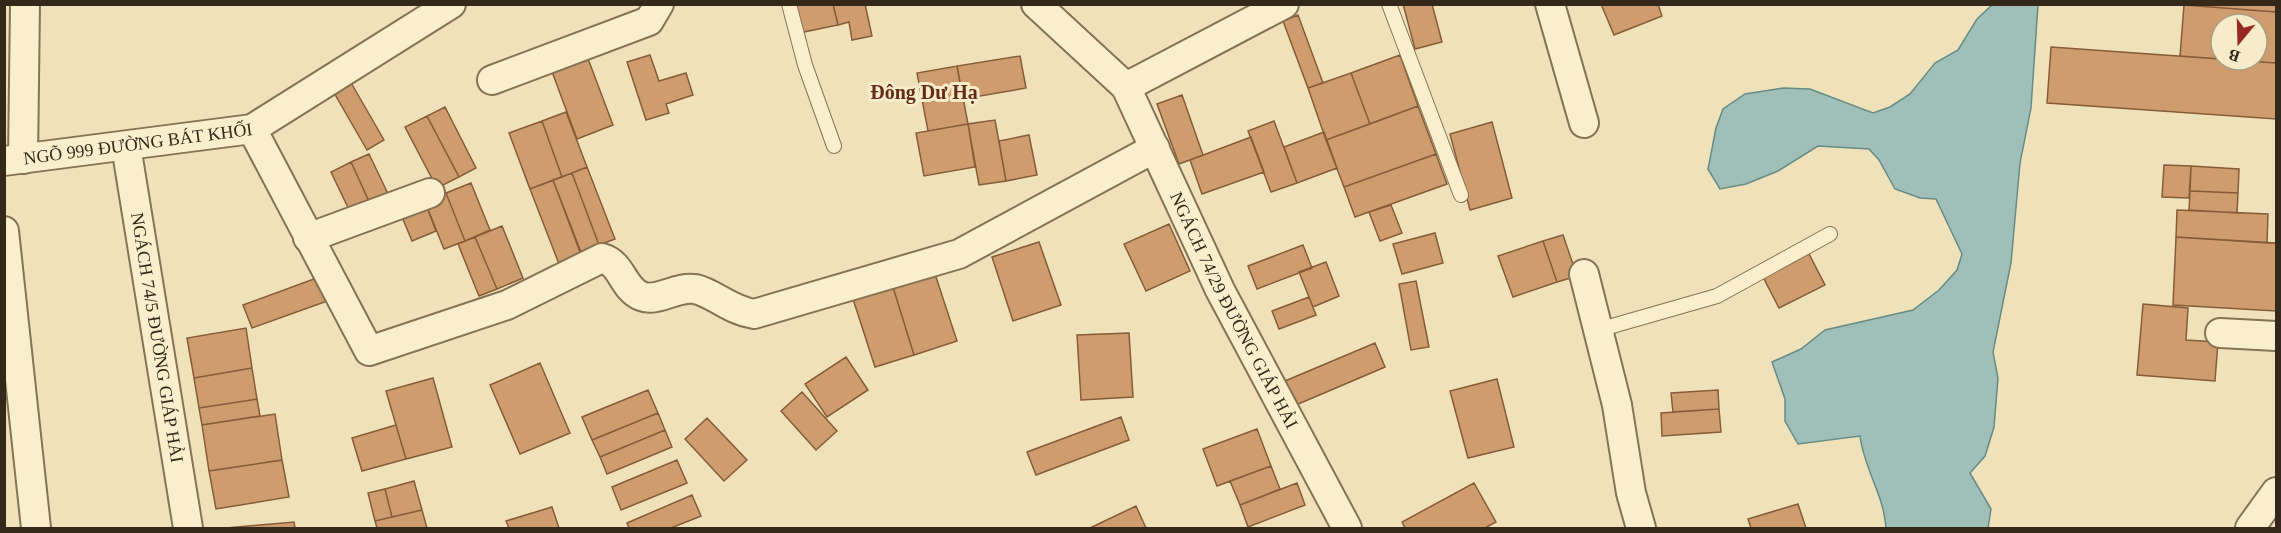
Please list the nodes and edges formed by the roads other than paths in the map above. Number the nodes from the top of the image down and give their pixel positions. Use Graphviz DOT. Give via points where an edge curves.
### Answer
graph roads {
  1 [pos="25,4"];
  2 [pos="451,4"];
  3 [pos="659,4"];
  4 [pos="789,4"];
  5 [pos="1036,4"];
  6 [pos="1284,4"];
  7 [pos="1389,4"];
  8 [pos="1551,4"];
  9 [pos="492,80"];
  10 [pos="1126,87"];
  11 [pos="1584,123"];
  12 [pos="252,129"];
  13 [pos="126,146"];
  14 [pos="834,146"];
  15 [pos="1155,148"];
  16 [pos="14,160"];
  17 [pos="430,193"];
  18 [pos="1461,195"];
  19 [pos="4,231"];
  20 [pos="1830,234"];
  21 [pos="308,238"];
  22 [pos="1584,274"];
  23 [pos="1598,330"];
  24 [pos="2220,333"];
  25 [pos="2277,336"];
  26 [pos="2277,492"];
  27 [pos="36,528"];
  28 [pos="188,528"];
  29 [pos="1347,528"];
  30 [pos="1641,528"];
  31 [pos="2250,528"];
  1 -- 16 [label="street"];
  2 -- 12 [label="street, NGÕ 999 ĐƯỜNG BÁT KHỐI"];
  3 -- 9 [label="street" via="649,21"];
  4 -- 14 [label="lane" via="805,65"];
  5 -- 10 [label="street"];
  6 -- 10 [label="street"];
  7 -- 18 [label="lane"];
  8 -- 11 [label="street"];
  10 -- 15 [label="street, NGÁCH 74/29 ĐƯỜNG GIÁP HẢI"];
  12 -- 13 [label="street, NGÕ 999 ĐƯỜNG BÁT KHỐI"];
  12 -- 21 [label="street"];
  13 -- 16 [label="street, NGÕ 999 ĐƯỜNG BÁT KHỐI"];
  13 -- 28 [label="street, NGÁCH 74/5 ĐƯỜNG GIÁP HẢI"];
  15 -- 21 [label="street" via="959,254 754,314 722,304 696,289 676,289 644,297 636,294 613,263 602,258 507,305 369,351"];
  15 -- 29 [label="street, NGÁCH 74/29 ĐƯỜNG GIÁP HẢI" via="1220,290"];
  17 -- 21 [label="street"];
  19 -- 27 [label="street"];
  20 -- 23 [label="lane" via="1717,296"];
  22 -- 23 [label="street"];
  23 -- 30 [label="street"];
  24 -- 25 [label="street"];
  26 -- 31 [label="street"];
}
